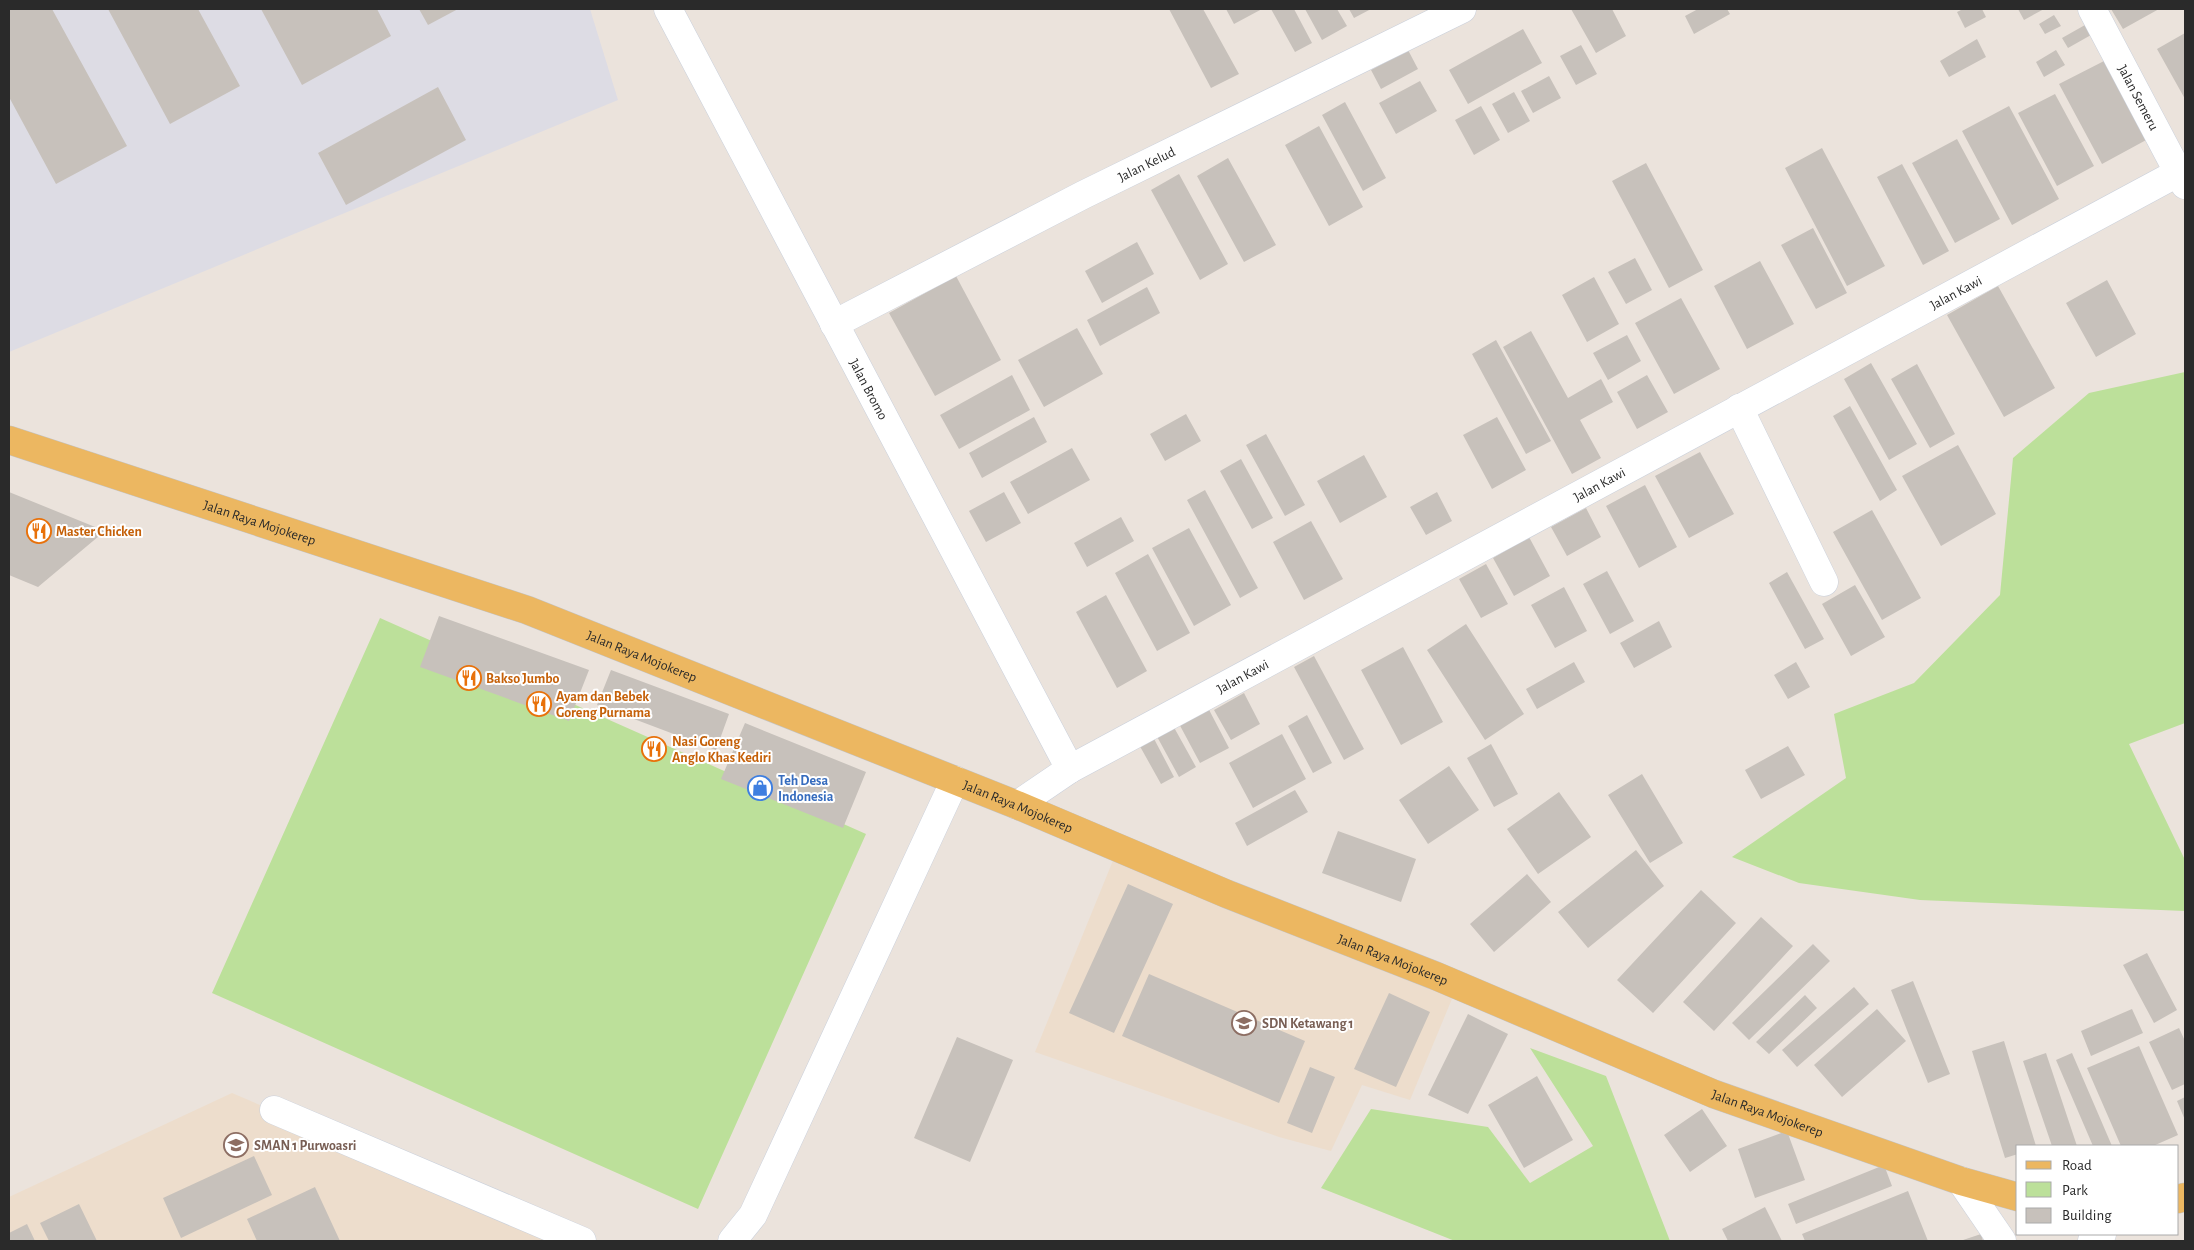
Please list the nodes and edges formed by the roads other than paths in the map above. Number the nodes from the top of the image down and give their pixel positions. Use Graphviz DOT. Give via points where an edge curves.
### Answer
graph roads {
  1 [pos="668,9"];
  2 [pos="1462,9"];
  3 [pos="2092,9"];
  4 [pos="2183,176"];
  5 [pos="834,324"];
  6 [pos="1739,408"];
  7 [pos="9,440"];
  8 [pos="1824,582"];
  9 [pos="1070,769"];
  10 [pos="955,780"];
  11 [pos="1017,805"];
  12 [pos="274,1110"];
  13 [pos="1960,1181"];
  14 [pos="2016,1196"];
  15 [pos="582,1241"];
  16 [pos="732,1241"];
  17 [pos="2002,1241"];
  1 -- 5 [label="street, Jalan Bromo"];
  2 -- 5 [label="street, Jalan Kelud" via="1083,195"];
  3 -- 4 [label="street, Jalan Semeru"];
  4 -- 6 [label="street, Jalan Kawi"];
  5 -- 9 [label="street, Jalan Bromo"];
  6 -- 8 [label="street"];
  6 -- 9 [label="street, Jalan Kawi"];
  7 -- 10 [label="main road, Jalan Raya Mojokerep" via="527,610"];
  9 -- 11 [label="street, Jalan Kawi"];
  10 -- 11 [label="main road, Jalan Raya Mojokerep"];
  10 -- 16 [label="street" via="753,1215"];
  11 -- 13 [label="main road, Jalan Raya Mojokerep" via="1706,1090"];
  12 -- 15 [label="street"];
  13 -- 14 [label="main road, Jalan Raya Mojokerep"];
  13 -- 17 [label="street"];
}
